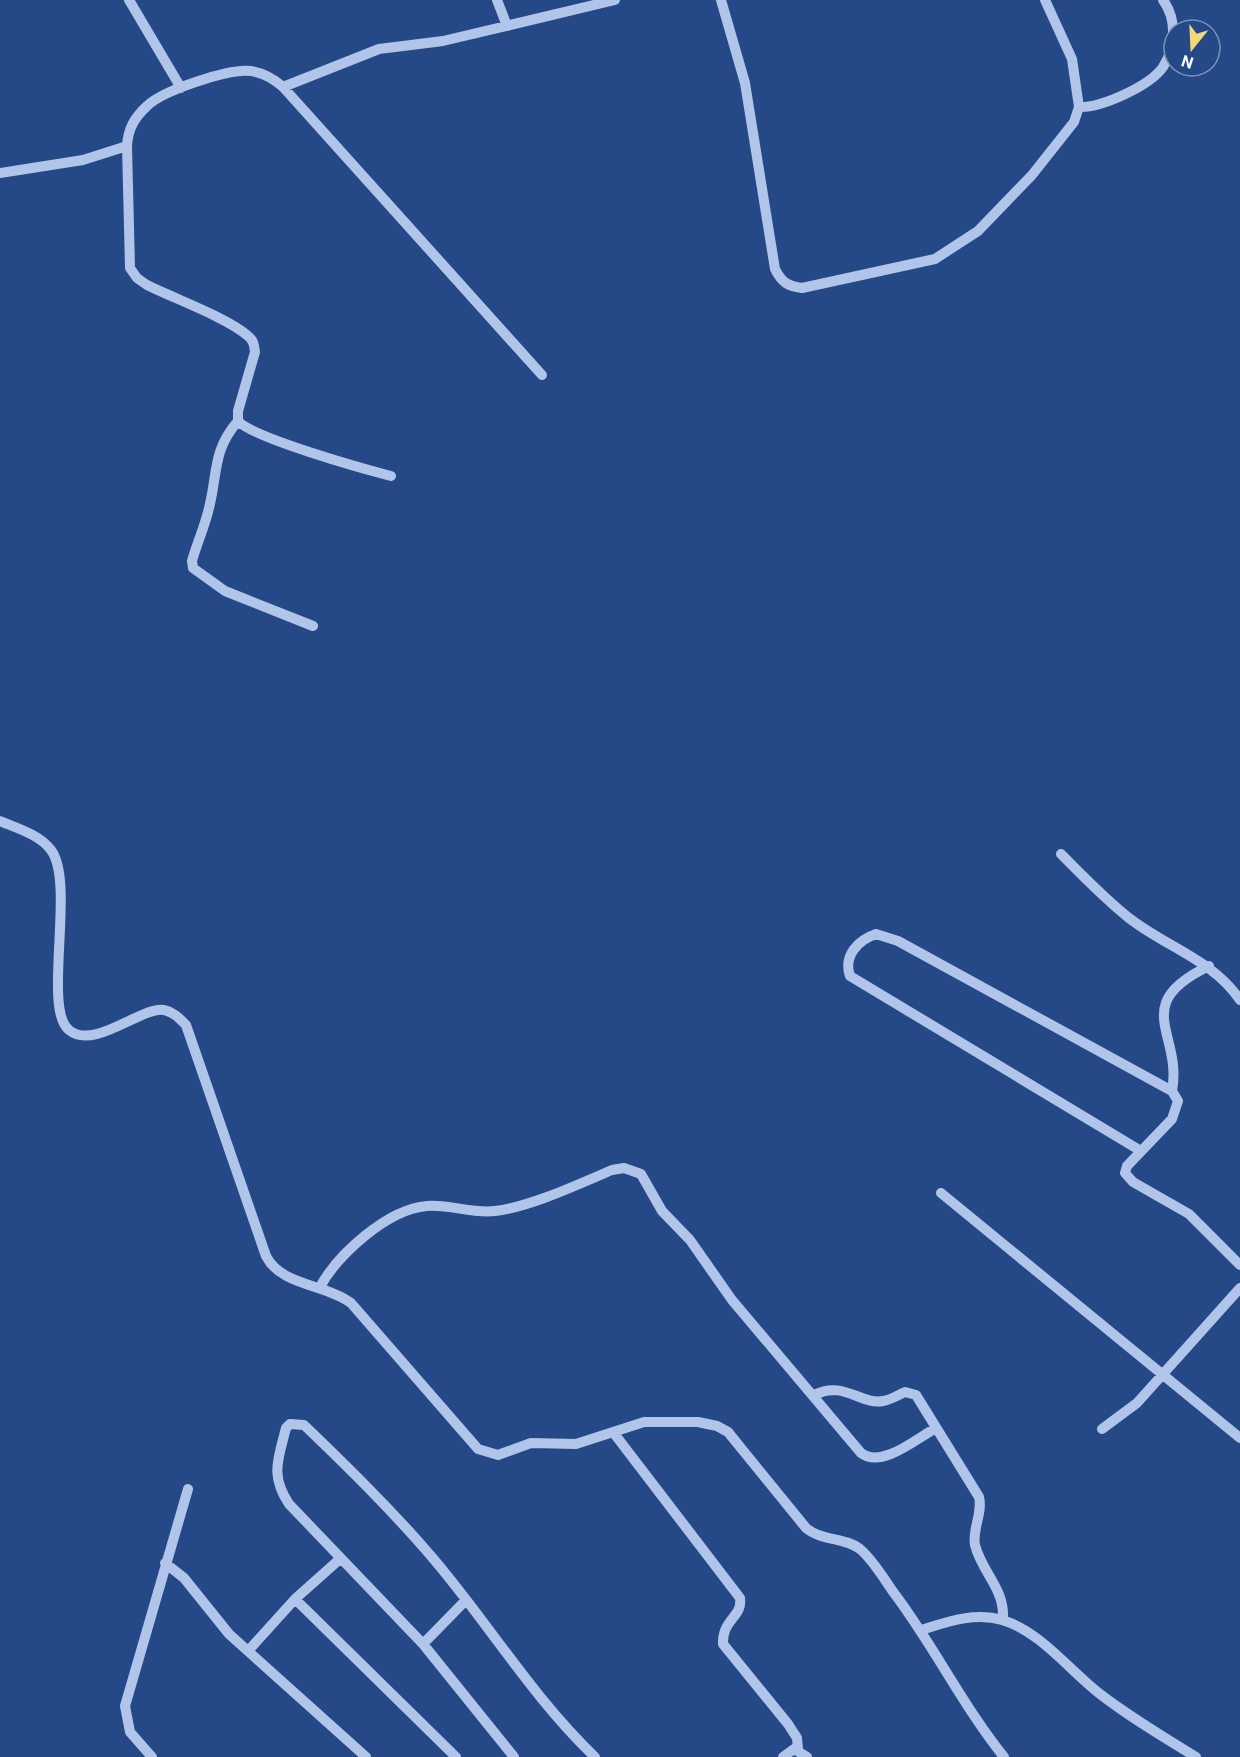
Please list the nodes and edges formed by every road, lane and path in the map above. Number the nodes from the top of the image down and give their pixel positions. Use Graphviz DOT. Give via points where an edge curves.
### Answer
graph roads {
  1 [pos="129,0"];
  2 [pos="497,0"];
  3 [pos="615,0"];
  4 [pos="721,0"];
  5 [pos="1046,0"];
  6 [pos="1163,0"];
  7 [pos="507,26"];
  8 [pos="283,87"];
  9 [pos="181,88"];
  10 [pos="1079,107"];
  11 [pos="127,146"];
  12 [pos="0,173"];
  13 [pos="542,375"];
  14 [pos="238,421"];
  15 [pos="391,476"];
  16 [pos="314,626"];
  17 [pos="0,821"];
  18 [pos="1061,854"];
  19 [pos="1209,966"];
  20 [pos="1240,1000"];
  21 [pos="1172,1091"];
  22 [pos="1141,1151"];
  23 [pos="941,1193"];
  24 [pos="1240,1265"];
  25 [pos="320,1287"];
  26 [pos="1240,1288"];
  27 [pos="1163,1374"];
  28 [pos="814,1395"];
  29 [pos="936,1428"];
  30 [pos="1102,1429"];
  31 [pos="613,1432"];
  32 [pos="1240,1438"];
  33 [pos="188,1489"];
  34 [pos="341,1558"];
  35 [pos="165,1563"];
  36 [pos="295,1599"];
  37 [pos="466,1600"];
  38 [pos="1003,1620"];
  39 [pos="921,1630"];
  40 [pos="423,1644"];
  41 [pos="248,1651"];
  42 [pos="802,1753"];
  43 [pos="152,1757"];
  44 [pos="366,1757"];
  45 [pos="456,1757"];
  46 [pos="514,1757"];
  47 [pos="595,1757"];
  48 [pos="783,1757"];
  49 [pos="1004,1757"];
  50 [pos="1196,1757"];
  1 -- 9 [label="street"];
  2 -- 7 [label="street"];
  3 -- 7 [label="street"];
  4 -- 10 [label="street" via="745,83 775,270 789,286 823,285 935,259 957,246 978,231 1032,175 1074,122"];
  5 -- 10 [label="street" via="1072,58"];
  6 -- 10 [label="street" via="1173,24 1170,48 1162,67 1151,78 1102,105"];
  7 -- 8 [label="street" via="443,41 379,49"];
  8 -- 9 [label="street" via="268,75 248,70"];
  8 -- 13 [label="street"];
  9 -- 11 [label="street" via="148,104 132,125"];
  11 -- 12 [label="street" via="83,160"];
  11 -- 14 [label="street" via="130,268 136,278 247,334 254,342"];
  14 -- 15 [label="street" via="244,428 269,437"];
  14 -- 16 [label="street" via="227,433 215,462 210,507 193,568 225,591"];
  17 -- 25 [label="street" via="39,839 52,851 57,865 57,977 62,1021 68,1030 89,1035 129,1023 153,1010 164,1010 186,1025 270,1263 282,1273"];
  18 -- 19 [label="street" via="1128,917"];
  19 -- 20 [label="street"];
  19 -- 21 [label="street" via="1191,975 1164,1006 1162,1017 1173,1073"];
  21 -- 22 [label="street" via="1178,1101 1172,1119"];
  21 -- 22 [label="street" via="886,936 867,937 849,957 850,976"];
  22 -- 24 [label="street" via="1127,1166 1127,1177 1189,1214"];
  23 -- 27 [label="street"];
  25 -- 28 [label="street" via="347,1252 401,1213 425,1206 494,1212 612,1170 635,1170 649,1185 662,1211 690,1240 744,1315"];
  25 -- 31 [label="street" via="351,1303 478,1449 498,1455 531,1443 576,1444"];
  26 -- 27 [label="street"];
  27 -- 30 [label="street" via="1137,1403"];
  27 -- 32 [label="street"];
  28 -- 29 [label="street" via="823,1390 842,1390 880,1402 911,1392"];
  28 -- 29 [label="street" via="861,1453 872,1459 886,1456"];
  29 -- 38 [label="street" via="979,1497 975,1544 1003,1599"];
  31 -- 39 [label="street" via="633,1424 663,1421 698,1422 723,1428 806,1528 819,1537 860,1548"];
  31 -- 42 [label="street" via="740,1598 740,1609 723,1630 723,1644 788,1724"];
  33 -- 35 [label="street"];
  34 -- 36 [label="street"];
  34 -- 37 [label="street" via="278,1488 278,1461 286,1428 294,1422 304,1425 375,1494"];
  34 -- 40 [label="street"];
  35 -- 41 [label="street" via="184,1578"];
  35 -- 43 [label="street" via="124,1706 130,1732"];
  36 -- 41 [label="street"];
  36 -- 45 [label="street"];
  37 -- 40 [label="street"];
  37 -- 47 [label="street" via="558,1720"];
  38 -- 39 [label="street" via="972,1617"];
  38 -- 50 [label="street" via="1033,1636 1101,1695"];
  39 -- 49 [label="street" via="975,1719"];
  40 -- 46 [label="street"];
  41 -- 44 [label="street"];
  42 -- 48 [label="street"];
}
